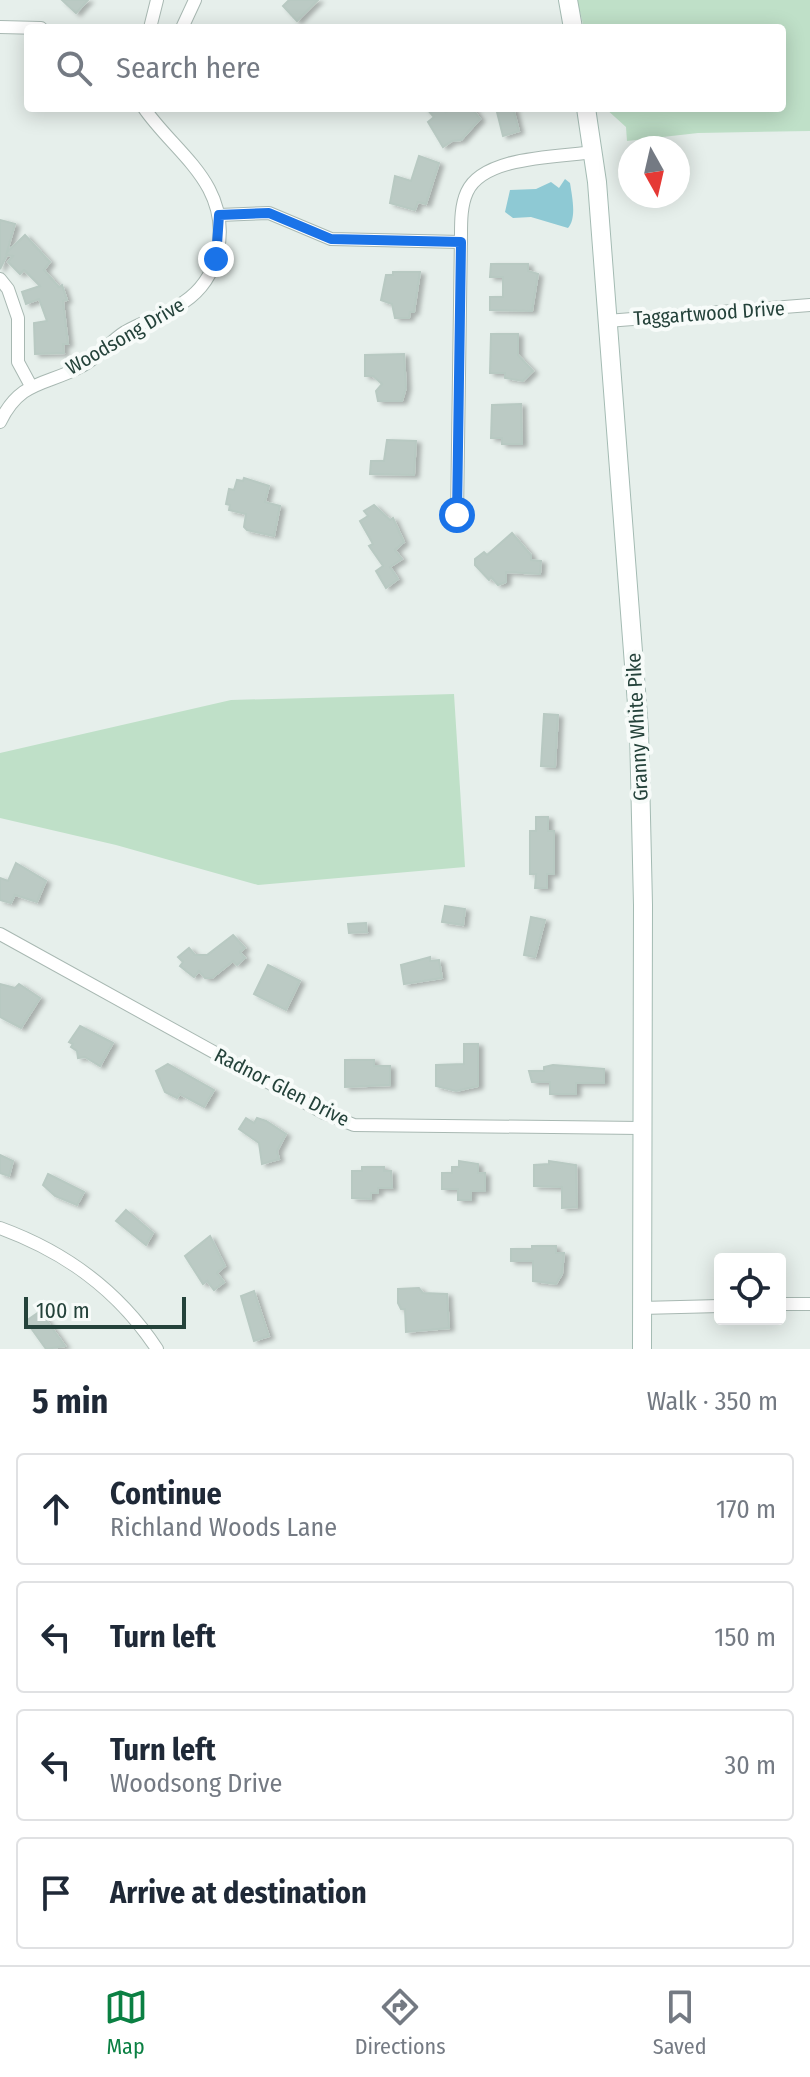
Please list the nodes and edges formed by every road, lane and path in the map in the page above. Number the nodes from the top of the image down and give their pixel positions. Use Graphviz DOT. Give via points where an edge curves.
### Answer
graph roads {
  1 [pos="157,0"];
  2 [pos="195,0"];
  3 [pos="568,0"];
  4 [pos="151,24"];
  5 [pos="184,24"];
  6 [pos="572,24"];
  7 [pos="0,27"];
  8 [pos="24,28"];
  9 [pos="147,112"];
  10 [pos="587,112"];
  11 [pos="594,152"];
  12 [pos="219,215"];
  13 [pos="461,242"];
  14 [pos="0,279"];
  15 [pos="810,305"];
  16 [pos="607,321"];
  17 [pos="31,386"];
  18 [pos="6,400"];
  19 [pos="0,422"];
  20 [pos="457,515"];
  21 [pos="0,934"];
  22 [pos="641,1128"];
  23 [pos="0,1228"];
  24 [pos="786,1304"];
  25 [pos="810,1304"];
  26 [pos="714,1306"];
  27 [pos="641,1308"];
  28 [pos="157,1349"];
  29 [pos="642,1349"];
  1 -- 4 [label="street"];
  2 -- 5 [label="street"];
  3 -- 6 [label="main road"];
  7 -- 8 [label="street"];
  9 -- 12 [label="street, Woodsong Drive" via="202,178"];
  10 -- 11 [label="main road, Granny White Pike"];
  11 -- 13 [label="street" via="482,173 466,193"];
  11 -- 16 [label="main road, Granny White Pike"];
  12 -- 13 [label="street" via="269,213 331,239"];
  12 -- 17 [label="street, Woodsong Drive" via="216,259 190,298 126,332 81,367"];
  13 -- 20 [label="street"];
  14 -- 17 [label="street" via="18,318 18,362"];
  15 -- 16 [label="street, Taggartwood Drive"];
  16 -- 22 [label="main road, Granny White Pike" via="639,730"];
  17 -- 18 [label="street, Woodsong Drive"];
  18 -- 19 [label="street, Woodsong Drive"];
  21 -- 22 [label="street, Radnor Glen Drive" via="354,1125"];
  22 -- 27 [label="main road, Granny White Pike"];
  23 -- 28 [label="street" via="45,1246 93,1277 129,1311"];
  24 -- 25 [label="street"];
  26 -- 27 [label="street"];
  27 -- 29 [label="main road, Granny White Pike"];
}
